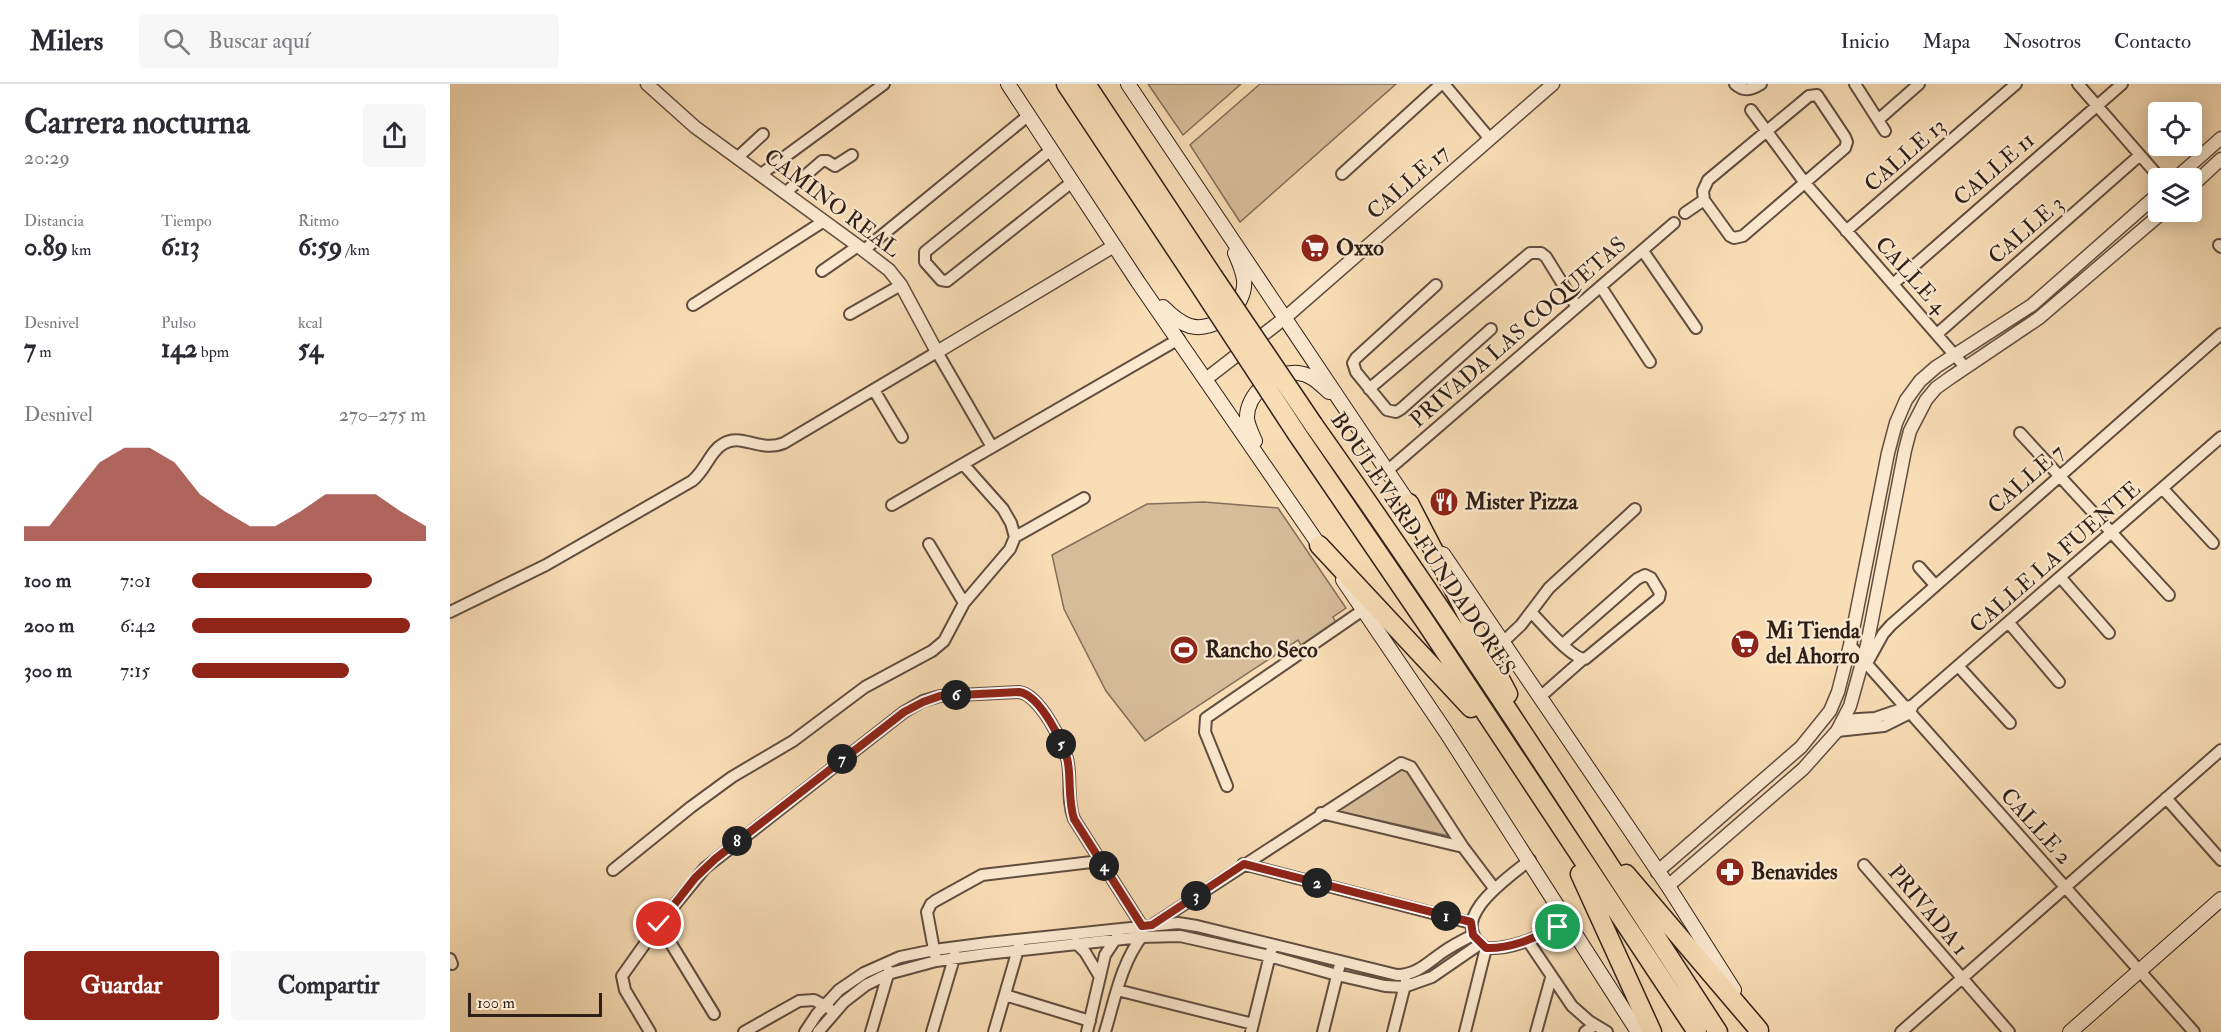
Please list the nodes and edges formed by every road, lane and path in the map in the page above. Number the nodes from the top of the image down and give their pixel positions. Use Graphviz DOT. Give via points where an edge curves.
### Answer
graph roads {
  1 [pos="647,84"];
  2 [pos="884,84"];
  3 [pos="1008,84"];
  4 [pos="1066,84"];
  5 [pos="1086,84"];
  6 [pos="1128,84"];
  7 [pos="1443,84"];
  8 [pos="1553,84"];
  9 [pos="1735,84"];
  10 [pos="1855,84"];
  11 [pos="1920,84"];
  12 [pos="2016,84"];
  13 [pos="2078,84"];
  14 [pos="2122,84"];
  15 [pos="1758,86"];
  16 [pos="2097,105"];
  17 [pos="1751,110"];
  18 [pos="1029,115"];
  19 [pos="1878,120"];
  20 [pos="1767,130"];
  21 [pos="1885,131"];
  22 [pos="763,134"];
  23 [pos="2221,138"];
  24 [pos="1490,139"];
  25 [pos="1051,150"];
  26 [pos="852,155"];
  27 [pos="2140,155"];
  28 [pos="737,158"];
  29 [pos="2221,159"];
  30 [pos="2151,168"];
  31 [pos="2187,168"];
  32 [pos="1342,174"];
  33 [pos="760,175"];
  34 [pos="2202,177"];
  35 [pos="1072,182"];
  36 [pos="1805,183"];
  37 [pos="785,193"];
  38 [pos="1704,200"];
  39 [pos="2148,203"];
  40 [pos="1685,213"];
  41 [pos="1216,215"];
  42 [pos="824,221"];
  43 [pos="2151,222"];
  44 [pos="1674,223"];
  45 [pos="1846,231"];
  46 [pos="1114,246"];
  47 [pos="861,248"];
  48 [pos="1643,251"];
  49 [pos="822,271"];
  50 [pos="1138,282"];
  51 [pos="1207,282"];
  52 [pos="1893,284"];
  53 [pos="901,285"];
  54 [pos="1436,285"];
  55 [pos="1600,287"];
  56 [pos="693,305"];
  57 [pos="1578,307"];
  58 [pos="850,314"];
  59 [pos="1286,317"];
  60 [pos="1696,328"];
  61 [pos="1491,329"];
  62 [pos="1937,334"];
  63 [pos="2221,334"];
  64 [pos="1179,339"];
  65 [pos="937,352"];
  66 [pos="1955,355"];
  67 [pos="1650,362"];
  68 [pos="1965,367"];
  69 [pos="1206,379"];
  70 [pos="1369,389"];
  71 [pos="874,390"];
  72 [pos="1351,416"];
  73 [pos="2020,433"];
  74 [pos="902,436"];
  75 [pos="2217,440"];
  76 [pos="992,447"];
  77 [pos="2221,453"];
  78 [pos="1264,463"];
  79 [pos="963,464"];
  80 [pos="1390,476"];
  81 [pos="2059,476"];
  82 [pos="2163,489"];
  83 [pos="1084,498"];
  84 [pos="1406,500"];
  85 [pos="892,505"];
  86 [pos="1635,509"];
  87 [pos="2112,534"];
  88 [pos="1015,537"];
  89 [pos="2213,543"];
  90 [pos="929,544"];
  91 [pos="1319,545"];
  92 [pos="1919,567"];
  93 [pos="2061,578"];
  94 [pos="1935,585"];
  95 [pos="2169,595"];
  96 [pos="964,603"];
  97 [pos="1363,610"];
  98 [pos="450,612"];
  99 [pos="1531,612"];
  100 [pos="2009,623"];
  101 [pos="2109,633"];
  102 [pos="1503,642"];
  103 [pos="1563,644"];
  104 [pos="1850,645"];
  105 [pos="1582,660"];
  106 [pos="1865,661"];
  107 [pos="1959,667"];
  108 [pos="2059,682"];
  109 [pos="1540,697"];
  110 [pos="1909,709"];
  111 [pos="2010,723"];
  112 [pos="1840,726"];
  113 [pos="1507,746"];
  114 [pos="2221,750"];
  115 [pos="1536,752"];
  116 [pos="1227,786"];
  117 [pos="2166,798"];
  118 [pos="1321,813"];
  119 [pos="1558,826"];
  120 [pos="1591,837"];
  121 [pos="1463,847"];
  122 [pos="1530,860"];
  123 [pos="2221,860"];
  124 [pos="1100,861"];
  125 [pos="1244,864"];
  126 [pos="1864,865"];
  127 [pos="613,870"];
  128 [pos="1657,872"];
  129 [pos="1668,886"];
  130 [pos="1494,888"];
  131 [pos="2065,888"];
  132 [pos="2221,899"];
  133 [pos="1569,921"];
  134 [pos="1471,922"];
  135 [pos="659,924"];
  136 [pos="1129,927"];
  137 [pos="1145,929"];
  138 [pos="1473,935"];
  139 [pos="1114,940"];
  140 [pos="1528,941"];
  141 [pos="1076,943"];
  142 [pos="1020,944"];
  143 [pos="1483,946"];
  144 [pos="958,947"];
  145 [pos="1271,950"];
  146 [pos="935,956"];
  147 [pos="954,958"];
  148 [pos="892,959"];
  149 [pos="1340,963"];
  150 [pos="2139,971"];
  151 [pos="888,974"];
  152 [pos="1337,975"];
  153 [pos="1407,975"];
  154 [pos="1100,978"];
  155 [pos="1551,978"];
  156 [pos="1961,979"];
  157 [pos="1404,987"];
  158 [pos="1118,990"];
  159 [pos="1005,995"];
  160 [pos="825,1004"];
  161 [pos="834,1012"];
  162 [pos="714,1014"];
  163 [pos="1595,1025"];
  164 [pos="1089,1027"];
  165 [pos="1252,1028"];
  166 [pos="1760,1031"];
  167 [pos="650,1032"];
  168 [pos="744,1032"];
  169 [pos="805,1032"];
  170 [pos="818,1032"];
  171 [pos="871,1032"];
  172 [pos="932,1032"];
  173 [pos="994,1032"];
  174 [pos="1105,1032"];
  175 [pos="1323,1032"];
  176 [pos="1393,1032"];
  177 [pos="1465,1032"];
  178 [pos="1536,1032"];
  179 [pos="1585,1032"];
  180 [pos="1607,1032"];
  181 [pos="1638,1032"];
  182 [pos="1652,1032"];
  183 [pos="1697,1032"];
  184 [pos="1718,1032"];
  185 [pos="1901,1032"];
  186 [pos="2009,1032"];
  187 [pos="2070,1032"];
  188 [pos="2194,1032"];
  1 -- 28 [label="street, CAMINO REAL"];
  2 -- 33 [label="street"];
  3 -- 18 [label="main road"];
  4 -- 51 [label="highway, BOULEVARD FUNDADORES"];
  5 -- 51 [label="highway, BOULEVARD FUNDADORES"];
  6 -- 41 [label="main road"];
  7 -- 24 [label="street"];
  7 -- 32 [label="street"];
  8 -- 24 [label="street, CALLE 17"];
  9 -- 15 [label="street" via="1748,90"];
  10 -- 19 [label="street"];
  11 -- 19 [label="street"];
  12 -- 45 [label="street, CALLE 13"];
  13 -- 16 [label="street"];
  14 -- 16 [label="street, CALLE 11"];
  16 -- 27 [label="street"];
  16 -- 52 [label="street, CALLE 11"];
  17 -- 20 [label="street, CALLE 4"];
  18 -- 25 [label="main road"];
  18 -- 47 [label="street"];
  19 -- 21 [label="street"];
  20 -- 36 [label="street, CALLE 4"];
  20 -- 36 [label="street" via="1809,96 1821,99 1847,142 1842,152"];
  20 -- 38 [label="street" via="1708,180"];
  22 -- 28 [label="street"];
  23 -- 31 [label="street"];
  24 -- 59 [label="street, CALLE 17"];
  25 -- 35 [label="main road"];
  25 -- 35 [label="street" via="925,252 925,262 941,280 947,280"];
  26 -- 37 [label="street" via="835,166 822,162"];
  27 -- 30 [label="street"];
  27 -- 62 [label="street, CALLE 3"];
  28 -- 33 [label="street, CAMINO REAL"];
  29 -- 34 [label="street"];
  33 -- 37 [label="street, CAMINO REAL"];
  35 -- 46 [label="main road"];
  36 -- 38 [label="street" via="1738,238 1730,236"];
  36 -- 45 [label="street, CALLE 4"];
  37 -- 42 [label="street, CAMINO REAL"];
  38 -- 40 [label="street"];
  39 -- 66 [label="street" via="2031,305"];
  41 -- 50 [label="main road" via="1245,282 1243,295 1227,316 1209,325 1190,326 1172,315"];
  41 -- 59 [label="main road"];
  42 -- 47 [label="street, CAMINO REAL"];
  42 -- 56 [label="street"];
  43 -- 68 [label="street" via="2039,318"];
  44 -- 48 [label="street, PRIVADA LAS COQUETAS"];
  45 -- 52 [label="street, CALLE 4"];
  46 -- 50 [label="main road"];
  46 -- 65 [label="street"];
  47 -- 49 [label="street"];
  47 -- 53 [label="street, CAMINO REAL"];
  48 -- 55 [label="street, PRIVADA LAS COQUETAS"];
  48 -- 60 [label="street"];
  50 -- 64 [label="main road"];
  51 -- 113 [label="highway, BOULEVARD FUNDADORES, bridge" via="1351,513"];
  51 -- 115 [label="highway, BOULEVARD FUNDADORES, bridge" via="1374,511"];
  52 -- 62 [label="street, CALLE 4"];
  53 -- 58 [label="street"];
  53 -- 65 [label="street, CAMINO REAL"];
  54 -- 70 [label="street" via="1356,358 1353,368"];
  55 -- 57 [label="street, PRIVADA LAS COQUETAS"];
  55 -- 67 [label="street"];
  57 -- 70 [label="street" via="1546,257 1530,253"];
  57 -- 80 [label="street, PRIVADA LAS COQUETAS"];
  59 -- 69 [label="street, CALLE 17"];
  59 -- 72 [label="main road"];
  61 -- 70 [label="street" via="1396,412 1387,410"];
  62 -- 66 [label="street, CALLE 4"];
  63 -- 81 [label="street, CALLE 7"];
  64 -- 69 [label="main road"];
  64 -- 76 [label="street"];
  65 -- 71 [label="street"];
  65 -- 76 [label="street, CAMINO REAL"];
  66 -- 68 [label="street, CALLE 4"];
  66 -- 104 [label="street" via="1920,381 1896,423"];
  68 -- 106 [label="street" via="1936,388 1910,431"];
  69 -- 78 [label="main road"];
  71 -- 74 [label="street"];
  71 -- 98 [label="street" via="784,443 769,447 734,440 721,444 692,481 525,576"];
  72 -- 78 [label="main road" via="1308,375 1288,373 1274,379 1252,398 1247,419"];
  72 -- 80 [label="main road"];
  73 -- 81 [label="street"];
  75 -- 77 [label="street"];
  75 -- 82 [label="street, CALLE LA FUENTE"];
  76 -- 79 [label="street"];
  78 -- 91 [label="main road"];
  79 -- 85 [label="street"];
  79 -- 88 [label="street" via="1003,509"];
  80 -- 84 [label="main road"];
  81 -- 87 [label="street"];
  81 -- 94 [label="street, CALLE 7"];
  82 -- 87 [label="street, CALLE LA FUENTE"];
  82 -- 89 [label="street"];
  83 -- 88 [label="street"];
  84 -- 102 [label="main road"];
  84 -- 115 [label="highway"];
  86 -- 99 [label="street" via="1549,588"];
  87 -- 93 [label="street, CALLE LA FUENTE"];
  87 -- 95 [label="street"];
  88 -- 96 [label="street" via="1010,549"];
  90 -- 96 [label="street"];
  91 -- 97 [label="main road"];
  91 -- 113 [label="highway"];
  92 -- 94 [label="street"];
  93 -- 100 [label="street, CALLE LA FUENTE"];
  93 -- 101 [label="street"];
  94 -- 106 [label="street, CALLE 7" via="1891,625"];
  96 -- 127 [label="street" via="949,634 938,646 865,687 793,741 732,777"];
  97 -- 116 [label="street" via="1206,718 1205,732"];
  97 -- 122 [label="main road"];
  99 -- 102 [label="street"];
  99 -- 103 [label="street"];
  100 -- 107 [label="street, CALLE LA FUENTE"];
  100 -- 108 [label="street"];
  102 -- 109 [label="main road"];
  103 -- 105 [label="street"];
  103 -- 105 [label="street" via="1637,579 1645,575 1651,578 1659,598"];
  104 -- 106 [label="street, CALLE 2"];
  104 -- 128 [label="street" via="1838,692 1816,730"];
  105 -- 109 [label="street"];
  106 -- 110 [label="street, CALLE 2"];
  106 -- 112 [label="street"];
  107 -- 110 [label="street, CALLE LA FUENTE"];
  107 -- 111 [label="street"];
  109 -- 128 [label="main road"];
  110 -- 112 [label="street, CALLE LA FUENTE" via="1884,726"];
  110 -- 131 [label="street, CALLE 2"];
  112 -- 129 [label="street" via="1803,769"];
  113 -- 119 [label="highway, BOULEVARD FUNDADORES"];
  114 -- 117 [label="street"];
  115 -- 120 [label="highway, BOULEVARD FUNDADORES"];
  117 -- 123 [label="street"];
  117 -- 131 [label="street"];
  118 -- 121 [label="street"];
  118 -- 121 [label="street" via="1404,762"];
  118 -- 125 [label="street"];
  119 -- 182 [label="highway"];
  119 -- 183 [label="highway, BOULEVARD FUNDADORES"];
  120 -- 166 [label="highway"];
  120 -- 184 [label="highway, BOULEVARD FUNDADORES"];
  121 -- 130 [label="street"];
  122 -- 130 [label="street"];
  122 -- 133 [label="main road"];
  124 -- 135 [label="street" via="1070,804 1066,755 1045,714 1031,697 1019,692 931,698 904,712 721,854 695,878"];
  124 -- 137 [label="street"];
  124 -- 146 [label="street" via="990,873 966,883 928,908"];
  125 -- 134 [label="street"];
  125 -- 137 [label="street"];
  126 -- 156 [label="street, PRIVADA 1"];
  128 -- 129 [label="main road"];
  129 -- 166 [label="main road"];
  130 -- 134 [label="street"];
  131 -- 150 [label="street, CALLE 2"];
  131 -- 156 [label="street"];
  132 -- 150 [label="main road"];
  133 -- 140 [label="street"];
  133 -- 181 [label="main road"];
  134 -- 138 [label="street"];
  135 -- 162 [label="street"];
  135 -- 167 [label="street" via="622,976 625,990"];
  136 -- 137 [label="street"];
  136 -- 139 [label="street"];
  136 -- 142 [label="street"];
  137 -- 139 [label="street"];
  137 -- 145 [label="street"];
  137 -- 145 [label="street" via="1186,924"];
  137 -- 158 [label="street"];
  138 -- 143 [label="street"];
  138 -- 153 [label="street"];
  139 -- 141 [label="street"];
  139 -- 154 [label="street" via="1105,955"];
  140 -- 143 [label="street" via="1505,947"];
  140 -- 155 [label="street"];
  141 -- 142 [label="street"];
  141 -- 154 [label="street"];
  142 -- 144 [label="street"];
  142 -- 147 [label="street"];
  142 -- 159 [label="street"];
  143 -- 157 [label="street" via="1432,977"];
  143 -- 177 [label="street"];
  144 -- 146 [label="street"];
  144 -- 147 [label="street"];
  145 -- 149 [label="street"];
  145 -- 152 [label="street"];
  145 -- 165 [label="street"];
  146 -- 147 [label="street"];
  146 -- 148 [label="street"];
  146 -- 151 [label="street"];
  147 -- 172 [label="street"];
  148 -- 151 [label="street"];
  148 -- 160 [label="street" via="852,981"];
  149 -- 152 [label="street"];
  149 -- 153 [label="street"];
  150 -- 187 [label="main road"];
  150 -- 188 [label="street, CALLE 2"];
  151 -- 161 [label="street" via="855,993"];
  151 -- 171 [label="street"];
  152 -- 157 [label="street"];
  152 -- 175 [label="street"];
  153 -- 157 [label="street"];
  154 -- 164 [label="street"];
  155 -- 163 [label="street" via="1572,1006"];
  155 -- 178 [label="street"];
  156 -- 185 [label="street"];
  156 -- 186 [label="street, PRIVADA 1"];
  157 -- 176 [label="street"];
  158 -- 165 [label="street"];
  158 -- 174 [label="street"];
  159 -- 164 [label="street"];
  159 -- 173 [label="street"];
  160 -- 161 [label="street"];
  160 -- 168 [label="street" via="799,1001"];
  160 -- 169 [label="street"];
  161 -- 170 [label="street"];
  163 -- 179 [label="street"];
  163 -- 180 [label="street"];
}
